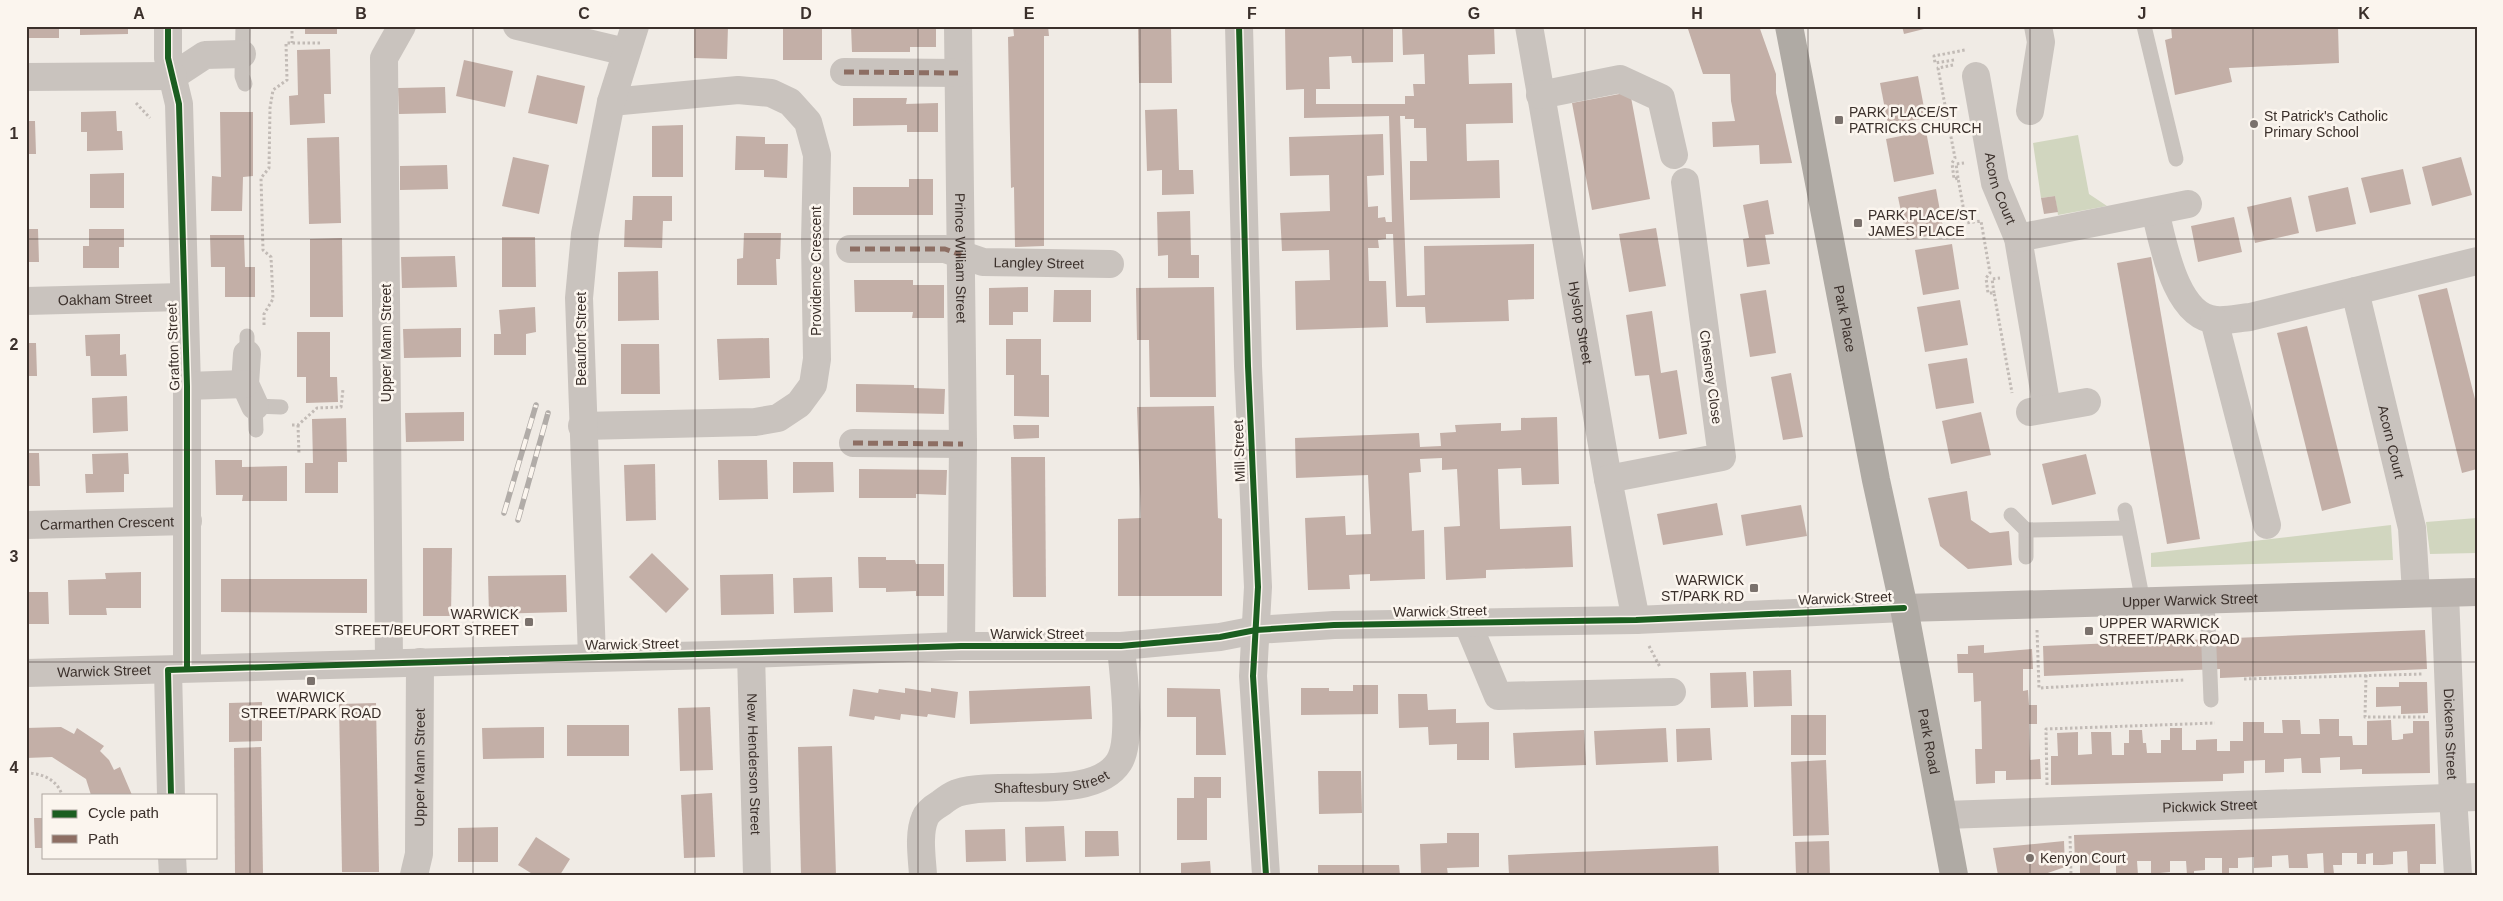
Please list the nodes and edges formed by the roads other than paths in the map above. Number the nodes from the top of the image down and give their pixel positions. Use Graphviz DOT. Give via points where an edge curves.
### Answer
graph roads {
  1 [pos="168,26"];
  2 [pos="243,26"];
  3 [pos="517,26"];
  4 [pos="635,26"];
  5 [pos="958,26"];
  6 [pos="1239,26"];
  7 [pos="1528,26"];
  8 [pos="1789,26"];
  9 [pos="2038,26"];
  10 [pos="2144,26"];
  11 [pos="401,27"];
  12 [pos="626,52"];
  13 [pos="242,54"];
  14 [pos="844,72"];
  15 [pos="958,73"];
  16 [pos="26,76"];
  17 [pos="173,76"];
  18 [pos="1976,76"];
  19 [pos="246,84"];
  20 [pos="1540,94"];
  21 [pos="611,102"];
  22 [pos="2030,112"];
  23 [pos="1674,155"];
  24 [pos="2176,160"];
  25 [pos="1684,182"];
  26 [pos="2188,204"];
  27 [pos="2155,211"];
  28 [pos="2018,238"];
  29 [pos="850,249"];
  30 [pos="961,255"];
  31 [pos="2477,261"];
  32 [pos="1110,264"];
  33 [pos="2355,291"];
  34 [pos="183,297"];
  35 [pos="26,301"];
  36 [pos="2214,320"];
  37 [pos="253,341"];
  38 [pos="187,386"];
  39 [pos="2087,402"];
  40 [pos="582,426"];
  41 [pos="853,443"];
  42 [pos="962,444"];
  43 [pos="1608,478"];
  44 [pos="2125,510"];
  45 [pos="2011,515"];
  46 [pos="188,521"];
  47 [pos="26,525"];
  48 [pos="2266,525"];
  49 [pos="2128,528"];
  50 [pos="2026,530"];
  51 [pos="2026,557"];
  52 [pos="2477,592"];
  53 [pos="2416,593"];
  54 [pos="2445,593"];
  55 [pos="2207,599"];
  56 [pos="2143,602"];
  57 [pos="1904,608"];
  58 [pos="1636,620"];
  59 [pos="1468,624"];
  60 [pos="1256,630"];
  61 [pos="961,646"];
  62 [pos="1121,646"];
  63 [pos="751,654"];
  64 [pos="592,657"];
  65 [pos="388,662"];
  66 [pos="420,662"];
  67 [pos="177,669"];
  68 [pos="26,673"];
  69 [pos="1672,692"];
  70 [pos="2211,700"];
  71 [pos="171,794"];
  72 [pos="2465,797"];
  73 [pos="1944,815"];
  74 [pos="172,858"];
  75 [pos="173,875"];
  76 [pos="414,875"];
  77 [pos="757,875"];
  78 [pos="923,875"];
  79 [pos="1266,875"];
  80 [pos="1954,875"];
  81 [pos="2458,875"];
  1 -- 17 [label="street, Grafton Street" via="168,58"];
  2 -- 13 [label="lane"];
  3 -- 12 [label="street"];
  4 -- 12 [label="street, Beaufort Street"];
  5 -- 15 [label="street, Prince William Street"];
  6 -- 60 [label="street, Mill Street" via="1248,366 1258,587"];
  7 -- 20 [label="street, Hyslop Street"];
  8 -- 57 [label="highway, Park Place" via="1876,480"];
  9 -- 22 [label="street" via="2041,42"];
  10 -- 24 [label="lane"];
  11 -- 65 [label="street, Upper Mann Street" via="384,58"];
  12 -- 21 [label="street, Beaufort Street"];
  13 -- 17 [label="street" via="205,55"];
  13 -- 19 [label="lane" via="242,76"];
  14 -- 15 [label="street"];
  15 -- 30 [label="street, Prince William Street"];
  16 -- 17 [label="street"];
  17 -- 34 [label="street, Grafton Street" via="179,104"];
  18 -- 28 [label="street, Acorn Court" via="1995,183"];
  20 -- 23 [label="street" via="1620,79 1661,98"];
  20 -- 43 [label="street, Hyslop Street"];
  21 -- 40 [label="street, Beaufort Street" via="585,234 579,298"];
  21 -- 40 [label="street, Providence Crescent" via="738,90 771,93 790,102 808,122 817,155 817,359 813,386 799,404 778,418 755,422"];
  25 -- 43 [label="street, Chesney Close" via="1722,457"];
  26 -- 27 [label="street, Acorn Court"];
  27 -- 28 [label="street, Acorn Court"];
  27 -- 36 [label="street" via="2170,269 2189,308"];
  28 -- 39 [label="street, Acorn Court" via="2030,406"];
  29 -- 30 [label="street, Langley Street" via="945,249"];
  30 -- 32 [label="street, Langley Street" via="983,262"];
  30 -- 42 [label="street, Prince William Street"];
  31 -- 33 [label="street"];
  33 -- 36 [label="street" via="2250,317"];
  33 -- 53 [label="street, Acorn Court" via="2412,528"];
  34 -- 35 [label="street, Oakham Street"];
  34 -- 38 [label="street, Grafton Street"];
  36 -- 48 [label="street"];
  37 -- 38 [label="street" via="259,407"];
  38 -- 46 [label="street, Grafton Street"];
  40 -- 64 [label="street, Beaufort Street"];
  41 -- 42 [label="street"];
  42 -- 61 [label="street, Prince William Street"];
  43 -- 58 [label="street, Hyslop Street"];
  44 -- 49 [label="lane"];
  45 -- 50 [label="lane"];
  46 -- 47 [label="street, Carmarthen Crescent"];
  46 -- 67 [label="street, Grafton Street"];
  49 -- 50 [label="lane"];
  49 -- 56 [label="lane"];
  50 -- 51 [label="lane"];
  52 -- 54 [label="main road, Upper Warwick Street"];
  53 -- 54 [label="main road, Upper Warwick Street"];
  53 -- 55 [label="main road, Upper Warwick Street"];
  54 -- 72 [label="street, Dickens Street" via="2450,716"];
  55 -- 56 [label="main road, Upper Warwick Street"];
  55 -- 70 [label="lane"];
  56 -- 57 [label="main road, Upper Warwick Street"];
  57 -- 58 [label="street, Warwick Street"];
  57 -- 73 [label="highway, Park Road"];
  58 -- 59 [label="street, Warwick Street"];
  59 -- 60 [label="street, Warwick Street" via="1334,625"];
  59 -- 69 [label="street, Warwick Street" via="1498,696"];
  60 -- 62 [label="street, Warwick Street" via="1220,637"];
  60 -- 79 [label="street, Mill Street" via="1253,676"];
  61 -- 62 [label="street, Warwick Street"];
  61 -- 63 [label="street, Warwick Street"];
  62 -- 78 [label="street, Shaftesbury Street" via="1127,742 1119,762 1104,778 1078,786 985,788 956,793 936,805 925,818"];
  63 -- 64 [label="street, Warwick Street"];
  63 -- 77 [label="street, New Henderson Street"];
  64 -- 66 [label="street, Warwick Street"];
  65 -- 66 [label="street, Warwick Street"];
  65 -- 67 [label="street, Warwick Street"];
  66 -- 76 [label="street, Upper Mann Street" via="420,854"];
  67 -- 68 [label="street, Warwick Street"];
  67 -- 71 [label="street, Grafton Street"];
  72 -- 73 [label="street, Pickwick Street"];
  72 -- 81 [label="street, Dickens Street"];
  73 -- 80 [label="highway, Park Road"];
  74 -- 75 [label="street"];
}
